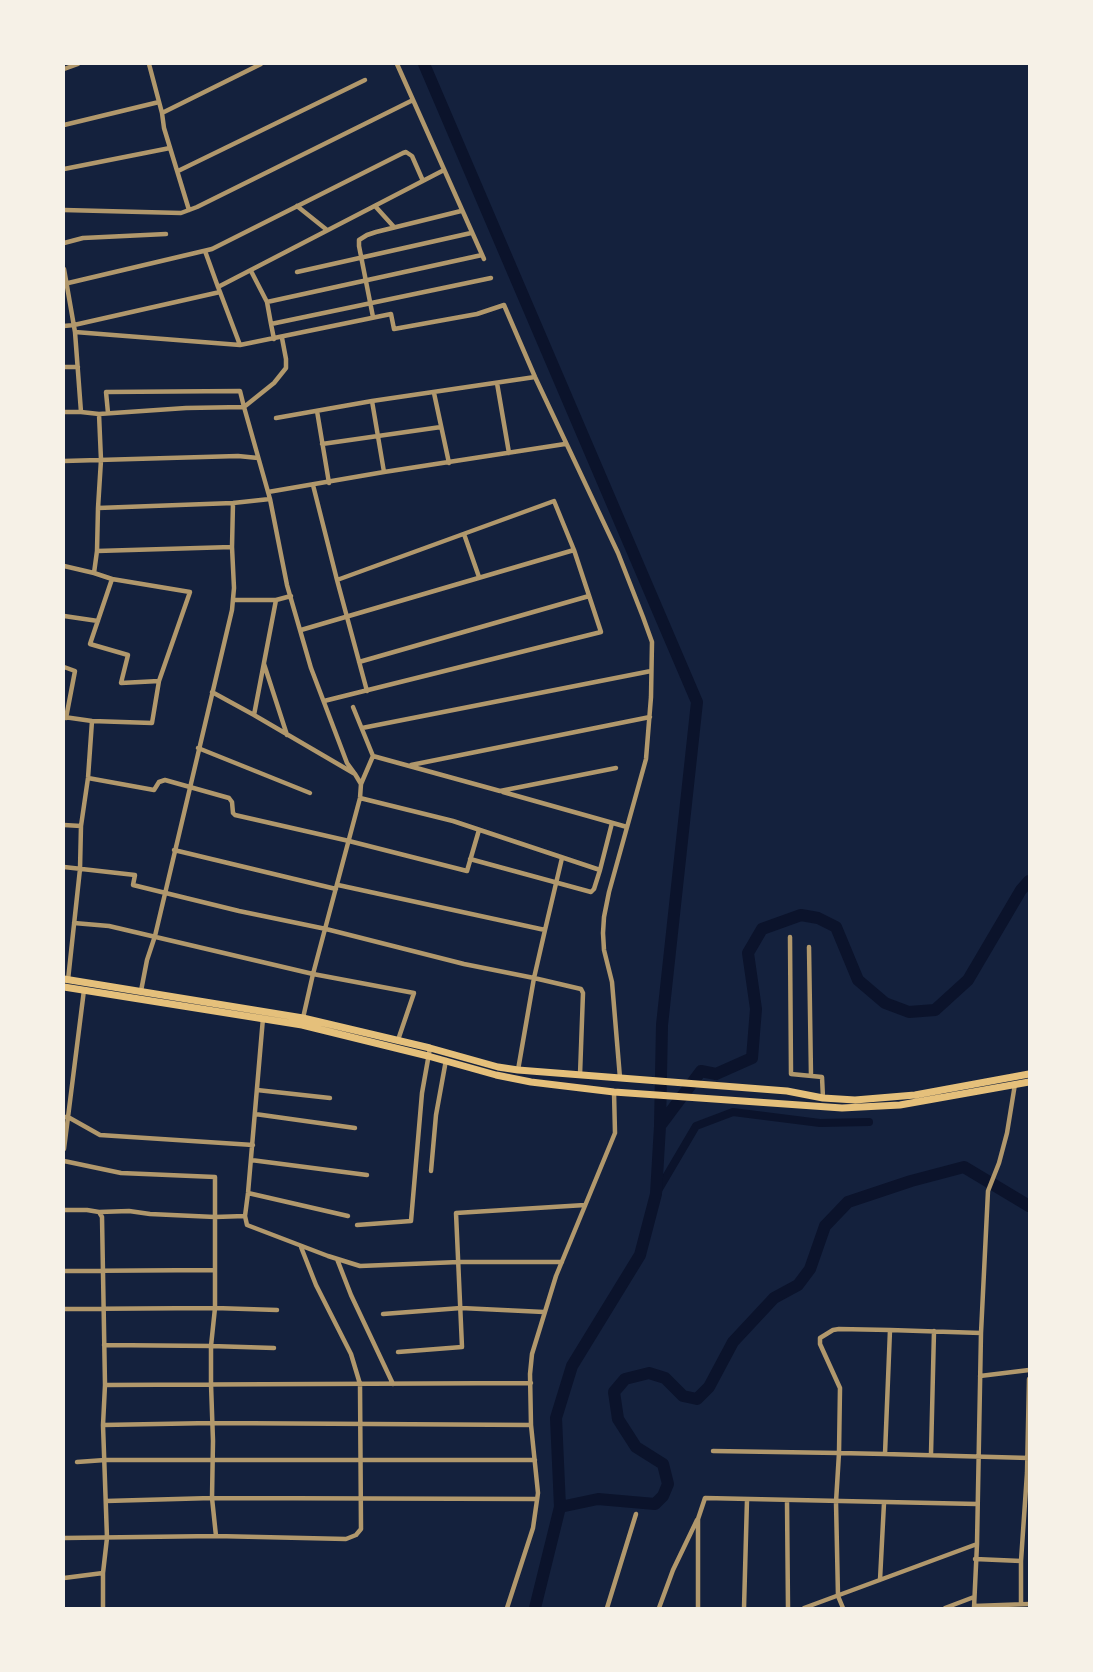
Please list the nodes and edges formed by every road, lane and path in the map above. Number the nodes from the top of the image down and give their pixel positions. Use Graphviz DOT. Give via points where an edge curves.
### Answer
graph roads {
  1 [pos="78,64"];
  2 [pos="156,64"];
  3 [pos="261,64"];
  4 [pos="397,64"];
  5 [pos="150,65"];
  6 [pos="64,69"];
  7 [pos="365,80"];
  8 [pos="413,100"];
  9 [pos="160,102"];
  10 [pos="162,113"];
  11 [pos="64,125"];
  12 [pos="170,148"];
  13 [pos="64,169"];
  14 [pos="444,170"];
  15 [pos="178,171"];
  16 [pos="423,181"];
  17 [pos="297,206"];
  18 [pos="375,206"];
  19 [pos="64,210"];
  20 [pos="189,210"];
  21 [pos="461,211"];
  22 [pos="394,228"];
  23 [pos="327,230"];
  24 [pos="471,232"];
  25 [pos="166,234"];
  26 [pos="64,243"];
  27 [pos="205,251"];
  28 [pos="361,258"];
  29 [pos="64,269"];
  30 [pos="251,271"];
  31 [pos="297,272"];
  32 [pos="491,278"];
  33 [pos="366,281"];
  34 [pos="65,284"];
  35 [pos="219,290"];
  36 [pos="267,302"];
  37 [pos="370,303"];
  38 [pos="373,317"];
  39 [pos="271,324"];
  40 [pos="74,325"];
  41 [pos="64,326"];
  42 [pos="75,332"];
  43 [pos="274,338"];
  44 [pos="282,338"];
  45 [pos="240,345"];
  46 [pos="64,367"];
  47 [pos="78,367"];
  48 [pos="535,377"];
  49 [pos="496,383"];
  50 [pos="434,393"];
  51 [pos="372,401"];
  52 [pos="244,407"];
  53 [pos="317,411"];
  54 [pos="64,412"];
  55 [pos="81,412"];
  56 [pos="108,413"];
  57 [pos="99,414"];
  58 [pos="276,418"];
  59 [pos="441,427"];
  60 [pos="379,437"];
  61 [pos="322,444"];
  62 [pos="565,444"];
  63 [pos="509,453"];
  64 [pos="258,458"];
  65 [pos="101,460"];
  66 [pos="64,461"];
  67 [pos="449,463"];
  68 [pos="384,472"];
  69 [pos="329,483"];
  70 [pos="313,485"];
  71 [pos="268,492"];
  72 [pos="270,499"];
  73 [pos="233,502"];
  74 [pos="98,508"];
  75 [pos="464,534"];
  76 [pos="232,547"];
  77 [pos="574,550"];
  78 [pos="97,551"];
  79 [pos="64,566"];
  80 [pos="94,573"];
  81 [pos="478,577"];
  82 [pos="112,579"];
  83 [pos="336,580"];
  84 [pos="291,596"];
  85 [pos="589,596"];
  86 [pos="233,600"];
  87 [pos="276,600"];
  88 [pos="64,616"];
  89 [pos="348,616"];
  90 [pos="98,621"];
  91 [pos="301,630"];
  92 [pos="359,662"];
  93 [pos="264,663"];
  94 [pos="64,668"];
  95 [pos="651,672"];
  96 [pos="159,681"];
  97 [pos="367,691"];
  98 [pos="212,692"];
  99 [pos="324,702"];
  100 [pos="353,707"];
  101 [pos="254,715"];
  102 [pos="650,717"];
  103 [pos="65,718"];
  104 [pos="92,721"];
  105 [pos="362,728"];
  106 [pos="287,735"];
  107 [pos="198,748"];
  108 [pos="373,756"];
  109 [pos="408,766"];
  110 [pos="616,768"];
  111 [pos="355,774"];
  112 [pos="88,778"];
  113 [pos="361,784"];
  114 [pos="189,787"];
  115 [pos="500,791"];
  116 [pos="310,793"];
  117 [pos="360,798"];
  118 [pos="612,823"];
  119 [pos="64,825"];
  120 [pos="81,826"];
  121 [pos="626,827"];
  122 [pos="479,830"];
  123 [pos="349,841"];
  124 [pos="174,850"];
  125 [pos="562,858"];
  126 [pos="470,859"];
  127 [pos="64,867"];
  128 [pos="80,868"];
  129 [pos="600,870"];
  130 [pos="556,882"];
  131 [pos="337,887"];
  132 [pos="164,892"];
  133 [pos="74,924"];
  134 [pos="326,929"];
  135 [pos="545,930"];
  136 [pos="155,936"];
  137 [pos="790,937"];
  138 [pos="809,947"];
  139 [pos="313,974"];
  140 [pos="534,978"];
  141 [pos="66,979"];
  142 [pos="85,986"];
  143 [pos="64,987"];
  144 [pos="141,991"];
  145 [pos="264,1018"];
  146 [pos="303,1022"];
  147 [pos="398,1040"];
  148 [pos="429,1052"];
  149 [pos="446,1060"];
  150 [pos="518,1070"];
  151 [pos="1029,1074"];
  152 [pos="580,1075"];
  153 [pos="811,1076"];
  154 [pos="623,1079"];
  155 [pos="1015,1080"];
  156 [pos="1029,1082"];
  157 [pos="257,1090"];
  158 [pos="614,1092"];
  159 [pos="330,1098"];
  160 [pos="823,1098"];
  161 [pos="255,1114"];
  162 [pos="66,1117"];
  163 [pos="355,1128"];
  164 [pos="252,1144"];
  165 [pos="64,1148"];
  166 [pos="251,1160"];
  167 [pos="64,1161"];
  168 [pos="431,1171"];
  169 [pos="367,1175"];
  170 [pos="248,1193"];
  171 [pos="585,1205"];
  172 [pos="64,1210"];
  173 [pos="99,1212"];
  174 [pos="245,1216"];
  175 [pos="348,1216"];
  176 [pos="215,1217"];
  177 [pos="357,1225"];
  178 [pos="301,1246"];
  179 [pos="338,1259"];
  180 [pos="459,1262"];
  181 [pos="562,1262"];
  182 [pos="64,1270"];
  183 [pos="103,1270"];
  184 [pos="215,1270"];
  185 [pos="215,1308"];
  186 [pos="461,1308"];
  187 [pos="64,1309"];
  188 [pos="103,1310"];
  189 [pos="277,1310"];
  190 [pos="544,1312"];
  191 [pos="383,1314"];
  192 [pos="890,1330"];
  193 [pos="934,1331"];
  194 [pos="981,1333"];
  195 [pos="104,1345"];
  196 [pos="211,1346"];
  197 [pos="274,1348"];
  198 [pos="398,1352"];
  199 [pos="1029,1370"];
  200 [pos="980,1376"];
  201 [pos="1029,1379"];
  202 [pos="531,1383"];
  203 [pos="211,1384"];
  204 [pos="360,1384"];
  205 [pos="392,1384"];
  206 [pos="105,1385"];
  207 [pos="212,1423"];
  208 [pos="103,1424"];
  209 [pos="361,1424"];
  210 [pos="531,1425"];
  211 [pos="713,1451"];
  212 [pos="839,1453"];
  213 [pos="885,1454"];
  214 [pos="931,1454"];
  215 [pos="979,1456"];
  216 [pos="1028,1457"];
  217 [pos="105,1460"];
  218 [pos="362,1460"];
  219 [pos="535,1460"];
  220 [pos="212,1461"];
  221 [pos="77,1462"];
  222 [pos="212,1498"];
  223 [pos="362,1499"];
  224 [pos="537,1499"];
  225 [pos="106,1500"];
  226 [pos="747,1500"];
  227 [pos="787,1501"];
  228 [pos="836,1502"];
  229 [pos="884,1502"];
  230 [pos="978,1504"];
  231 [pos="636,1514"];
  232 [pos="698,1519"];
  233 [pos="216,1536"];
  234 [pos="64,1538"];
  235 [pos="107,1538"];
  236 [pos="977,1544"];
  237 [pos="976,1559"];
  238 [pos="1022,1561"];
  239 [pos="103,1573"];
  240 [pos="64,1578"];
  241 [pos="880,1580"];
  242 [pos="838,1596"];
  243 [pos="974,1598"];
  244 [pos="1021,1604"];
  245 [pos="1029,1604"];
  246 [pos="974,1607"];
  247 [pos="103,1608"];
  248 [pos="507,1608"];
  249 [pos="607,1608"];
  250 [pos="659,1608"];
  251 [pos="698,1608"];
  252 [pos="744,1608"];
  253 [pos="788,1608"];
  254 [pos="804,1608"];
  255 [pos="843,1608"];
  256 [pos="944,1608"];
  1 -- 6 [label="street"];
  2 -- 5 [label="street"];
  3 -- 10 [label="street"];
  4 -- 8 [label="street"];
  5 -- 9 [label="street"];
  7 -- 15 [label="street"];
  8 -- 14 [label="street"];
  8 -- 20 [label="street"];
  9 -- 10 [label="street"];
  9 -- 11 [label="street"];
  10 -- 12 [label="street"];
  12 -- 13 [label="street"];
  12 -- 15 [label="street"];
  14 -- 16 [label="street"];
  14 -- 21 [label="street"];
  15 -- 20 [label="street"];
  16 -- 17 [label="street" via="412,156 406,152"];
  16 -- 18 [label="street"];
  17 -- 23 [label="street"];
  17 -- 27 [label="street"];
  18 -- 22 [label="street"];
  18 -- 23 [label="street"];
  19 -- 20 [label="street" via="172,214"];
  21 -- 22 [label="street"];
  21 -- 24 [label="street"];
  22 -- 28 [label="street" via="362,238 358,243"];
  23 -- 30 [label="street"];
  24 -- 28 [label="street"];
  24 -- 33 [label="street" via="483,257"];
  25 -- 26 [label="street" via="83,238"];
  27 -- 34 [label="street"];
  27 -- 35 [label="street"];
  28 -- 31 [label="street"];
  28 -- 33 [label="street"];
  29 -- 34 [label="street"];
  30 -- 35 [label="street"];
  30 -- 36 [label="street"];
  32 -- 37 [label="street"];
  33 -- 36 [label="street"];
  33 -- 37 [label="street"];
  34 -- 40 [label="street"];
  35 -- 40 [label="street"];
  35 -- 45 [label="street"];
  36 -- 39 [label="street"];
  37 -- 38 [label="street"];
  37 -- 39 [label="street"];
  38 -- 44 [label="street"];
  38 -- 48 [label="street" via="391,314 394,329 477,314 504,305"];
  39 -- 43 [label="street"];
  40 -- 41 [label="street"];
  40 -- 42 [label="street"];
  42 -- 45 [label="street"];
  42 -- 47 [label="street"];
  43 -- 44 [label="street"];
  43 -- 45 [label="street"];
  44 -- 52 [label="street" via="286,368 274,383"];
  46 -- 47 [label="street"];
  47 -- 55 [label="street"];
  48 -- 49 [label="street"];
  48 -- 62 [label="street"];
  49 -- 50 [label="street"];
  49 -- 63 [label="street"];
  50 -- 51 [label="street"];
  50 -- 59 [label="street"];
  51 -- 53 [label="street"];
  51 -- 60 [label="street"];
  52 -- 56 [label="street"];
  52 -- 56 [label="street" via="240,391 106,392"];
  52 -- 64 [label="street"];
  53 -- 58 [label="street"];
  53 -- 61 [label="street"];
  54 -- 55 [label="street"];
  55 -- 57 [label="street"];
  56 -- 57 [label="street"];
  57 -- 65 [label="street"];
  59 -- 60 [label="street"];
  59 -- 67 [label="street"];
  60 -- 61 [label="street"];
  60 -- 68 [label="street"];
  61 -- 69 [label="street"];
  62 -- 63 [label="street"];
  62 -- 95 [label="street" via="618,553 643,617 652,642"];
  63 -- 67 [label="street"];
  64 -- 65 [label="street"];
  64 -- 71 [label="street"];
  65 -- 66 [label="street"];
  65 -- 74 [label="street"];
  67 -- 68 [label="street"];
  68 -- 69 [label="street"];
  69 -- 70 [label="street"];
  70 -- 71 [label="street"];
  70 -- 83 [label="street"];
  71 -- 72 [label="street"];
  72 -- 73 [label="street"];
  72 -- 84 [label="street"];
  73 -- 74 [label="street"];
  73 -- 76 [label="street"];
  74 -- 78 [label="street"];
  75 -- 77 [label="street" via="554,501"];
  75 -- 81 [label="street"];
  75 -- 83 [label="street"];
  76 -- 78 [label="street"];
  76 -- 86 [label="street"];
  77 -- 81 [label="street"];
  77 -- 85 [label="street"];
  78 -- 80 [label="street"];
  79 -- 80 [label="street"];
  80 -- 82 [label="street"];
  81 -- 89 [label="street"];
  82 -- 90 [label="street"];
  82 -- 96 [label="street" via="190,592"];
  83 -- 89 [label="street"];
  84 -- 87 [label="street"];
  84 -- 91 [label="street"];
  85 -- 92 [label="street"];
  85 -- 97 [label="street" via="601,632"];
  86 -- 87 [label="street"];
  86 -- 98 [label="street"];
  87 -- 93 [label="street"];
  88 -- 90 [label="street"];
  89 -- 91 [label="street"];
  89 -- 92 [label="street"];
  90 -- 96 [label="street" via="90,644 128,655 122,683"];
  91 -- 99 [label="street"];
  92 -- 97 [label="street"];
  93 -- 101 [label="street"];
  93 -- 106 [label="street"];
  94 -- 103 [label="street" via="75,671"];
  95 -- 102 [label="street"];
  95 -- 105 [label="street"];
  96 -- 104 [label="street" via="152,723"];
  97 -- 99 [label="street"];
  98 -- 101 [label="street"];
  98 -- 107 [label="street"];
  99 -- 111 [label="street" via="347,763"];
  100 -- 105 [label="street"];
  101 -- 106 [label="street"];
  102 -- 109 [label="street"];
  102 -- 121 [label="street" via="646,759"];
  103 -- 104 [label="street"];
  104 -- 112 [label="street"];
  105 -- 108 [label="street"];
  106 -- 111 [label="street"];
  107 -- 114 [label="street"];
  107 -- 116 [label="street"];
  108 -- 109 [label="street"];
  108 -- 113 [label="street"];
  109 -- 115 [label="street"];
  110 -- 115 [label="street"];
  111 -- 113 [label="street"];
  112 -- 114 [label="street" via="154,790 159,782 165,780"];
  112 -- 120 [label="street"];
  113 -- 117 [label="street"];
  114 -- 123 [label="street" via="229,798 235,815"];
  114 -- 124 [label="street"];
  115 -- 118 [label="street"];
  117 -- 122 [label="street"];
  117 -- 123 [label="street"];
  118 -- 121 [label="street"];
  118 -- 129 [label="street"];
  119 -- 120 [label="street"];
  120 -- 128 [label="street"];
  121 -- 154 [label="street" via="609,892 603,933"];
  122 -- 125 [label="street"];
  122 -- 126 [label="street"];
  123 -- 126 [label="street" via="467,871"];
  123 -- 131 [label="street"];
  124 -- 131 [label="street"];
  124 -- 132 [label="street"];
  125 -- 129 [label="street"];
  125 -- 130 [label="street"];
  126 -- 130 [label="street"];
  127 -- 128 [label="street"];
  128 -- 132 [label="street" via="135,875 133,886"];
  128 -- 133 [label="street"];
  129 -- 130 [label="street" via="591,892"];
  130 -- 135 [label="street"];
  131 -- 134 [label="street"];
  131 -- 135 [label="street"];
  132 -- 134 [label="street"];
  132 -- 136 [label="street"];
  133 -- 136 [label="street" via="109,926"];
  133 -- 141 [label="street"];
  134 -- 139 [label="street"];
  134 -- 140 [label="street"];
  135 -- 140 [label="street"];
  136 -- 139 [label="street"];
  136 -- 144 [label="street"];
  137 -- 153 [label="street" via="791,1074"];
  138 -- 153 [label="street"];
  139 -- 146 [label="street"];
  139 -- 147 [label="street" via="414,993"];
  140 -- 150 [label="street"];
  140 -- 152 [label="street" via="581,989 583,993"];
  141 -- 142 [label="highway"];
  142 -- 143 [label="highway"];
  142 -- 144 [label="highway"];
  142 -- 145 [label="highway"];
  142 -- 162 [label="street"];
  144 -- 146 [label="highway"];
  145 -- 146 [label="highway"];
  145 -- 157 [label="street"];
  146 -- 147 [label="highway"];
  146 -- 148 [label="highway"];
  147 -- 148 [label="highway"];
  148 -- 149 [label="highway"];
  148 -- 150 [label="highway"];
  148 -- 177 [label="street" via="422,1093 411,1221"];
  149 -- 158 [label="highway" via="531,1082"];
  149 -- 168 [label="street" via="436,1115"];
  150 -- 152 [label="highway"];
  151 -- 155 [label="highway"];
  152 -- 154 [label="highway"];
  153 -- 160 [label="street" via="822,1078"];
  154 -- 160 [label="highway" via="787,1091"];
  155 -- 156 [label="highway"];
  155 -- 158 [label="highway" via="893,1105 842,1108"];
  155 -- 160 [label="highway" via="915,1095 854,1100"];
  155 -- 194 [label="street" via="1007,1133 988,1191"];
  157 -- 159 [label="street"];
  157 -- 161 [label="street"];
  158 -- 171 [label="street" via="615,1132"];
  161 -- 163 [label="street"];
  161 -- 164 [label="street"];
  162 -- 164 [label="street" via="100,1135"];
  162 -- 165 [label="street"];
  164 -- 166 [label="street"];
  166 -- 169 [label="street"];
  166 -- 170 [label="street"];
  167 -- 176 [label="street" via="121,1173 215,1177"];
  170 -- 174 [label="street"];
  170 -- 175 [label="street"];
  171 -- 180 [label="street" via="456,1213"];
  171 -- 181 [label="street"];
  172 -- 173 [label="street"];
  173 -- 176 [label="street"];
  173 -- 183 [label="street" via="102,1217"];
  174 -- 176 [label="street"];
  174 -- 178 [label="street" via="247,1226"];
  176 -- 184 [label="street"];
  178 -- 179 [label="street"];
  178 -- 204 [label="street" via="316,1285 351,1354"];
  179 -- 180 [label="street" via="360,1266"];
  179 -- 205 [label="street"];
  180 -- 181 [label="street"];
  180 -- 186 [label="street"];
  181 -- 190 [label="street"];
  182 -- 183 [label="street"];
  183 -- 184 [label="street"];
  183 -- 188 [label="street"];
  184 -- 185 [label="street"];
  185 -- 188 [label="street"];
  185 -- 189 [label="street"];
  185 -- 196 [label="street"];
  186 -- 190 [label="street"];
  186 -- 191 [label="street"];
  186 -- 198 [label="street" via="462,1347"];
  187 -- 188 [label="street"];
  188 -- 195 [label="street"];
  190 -- 202 [label="street" via="532,1354"];
  192 -- 193 [label="street"];
  192 -- 212 [label="street" via="839,1329 820,1338 840,1388"];
  192 -- 213 [label="street"];
  193 -- 194 [label="street"];
  193 -- 214 [label="street"];
  194 -- 200 [label="street"];
  195 -- 196 [label="street"];
  195 -- 206 [label="street"];
  196 -- 197 [label="street"];
  196 -- 203 [label="street"];
  199 -- 200 [label="street"];
  200 -- 215 [label="street"];
  201 -- 216 [label="street"];
  202 -- 205 [label="street"];
  202 -- 210 [label="street"];
  203 -- 204 [label="street"];
  203 -- 206 [label="street"];
  203 -- 207 [label="street"];
  204 -- 205 [label="street"];
  204 -- 209 [label="street"];
  206 -- 208 [label="street"];
  207 -- 208 [label="street"];
  207 -- 209 [label="street"];
  207 -- 220 [label="street"];
  208 -- 217 [label="street"];
  209 -- 210 [label="street"];
  209 -- 218 [label="street"];
  210 -- 219 [label="street"];
  211 -- 212 [label="street"];
  212 -- 213 [label="street"];
  212 -- 228 [label="street"];
  213 -- 214 [label="street"];
  214 -- 215 [label="street"];
  215 -- 216 [label="street"];
  215 -- 230 [label="street"];
  216 -- 238 [label="street"];
  217 -- 220 [label="street"];
  217 -- 221 [label="street"];
  217 -- 225 [label="street"];
  218 -- 219 [label="street"];
  218 -- 220 [label="street"];
  218 -- 223 [label="street"];
  219 -- 224 [label="street"];
  220 -- 222 [label="street"];
  222 -- 223 [label="street"];
  222 -- 225 [label="street"];
  222 -- 233 [label="street"];
  223 -- 224 [label="street"];
  223 -- 233 [label="street" via="361,1528 356,1535 346,1539"];
  224 -- 248 [label="street" via="533,1528"];
  225 -- 235 [label="street"];
  226 -- 227 [label="street"];
  226 -- 232 [label="street" via="705,1498"];
  226 -- 252 [label="street"];
  227 -- 228 [label="street"];
  227 -- 253 [label="street"];
  228 -- 229 [label="street"];
  228 -- 242 [label="street"];
  229 -- 230 [label="street"];
  229 -- 241 [label="street"];
  230 -- 236 [label="street"];
  231 -- 249 [label="street"];
  232 -- 250 [label="street"];
  232 -- 251 [label="street"];
  233 -- 235 [label="street"];
  234 -- 235 [label="street"];
  235 -- 239 [label="street"];
  236 -- 237 [label="street"];
  236 -- 241 [label="street"];
  237 -- 238 [label="street"];
  237 -- 243 [label="street"];
  238 -- 244 [label="street"];
  239 -- 240 [label="street"];
  239 -- 247 [label="street"];
  241 -- 242 [label="street"];
  242 -- 254 [label="street"];
  242 -- 255 [label="street"];
  243 -- 246 [label="street"];
  243 -- 256 [label="street"];
  244 -- 245 [label="street"];
  244 -- 246 [label="street"];
}
